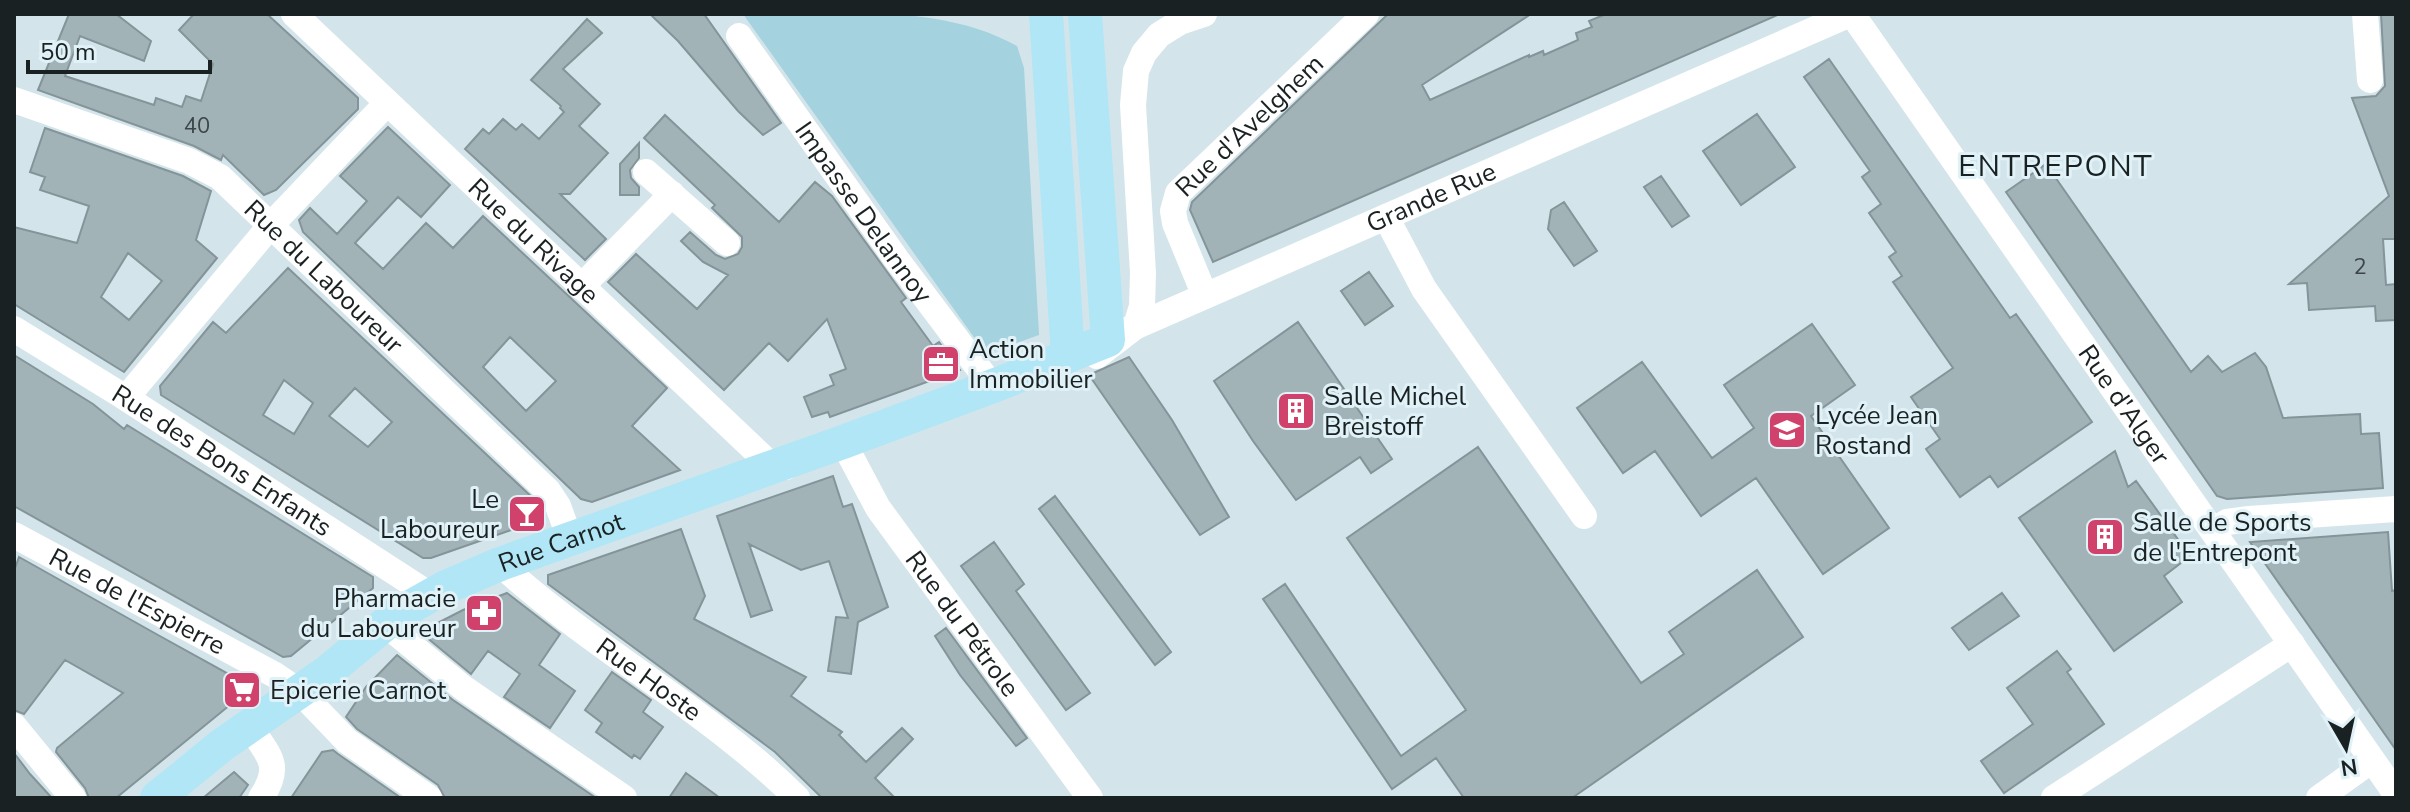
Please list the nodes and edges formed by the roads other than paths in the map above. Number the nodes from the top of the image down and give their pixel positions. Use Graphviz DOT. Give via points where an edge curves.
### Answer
graph roads {
  1 [pos="294,14"];
  2 [pos="1046,14"];
  3 [pos="1085,14"];
  4 [pos="1204,14"];
  5 [pos="1366,14"];
  6 [pos="1851,14"];
  7 [pos="2365,14"];
  8 [pos="739,36"];
  9 [pos="2370,80"];
  10 [pos="14,100"];
  11 [pos="387,103"];
  12 [pos="646,172"];
  13 [pos="672,194"];
  14 [pos="1386,217"];
  15 [pos="271,225"];
  16 [pos="727,243"];
  17 [pos="581,287"];
  18 [pos="1205,296"];
  19 [pos="14,329"];
  20 [pos="1122,333"];
  21 [pos="1068,356"];
  22 [pos="1002,382"];
  23 [pos="126,398"];
  24 [pos="845,448"];
  25 [pos="773,467"];
  26 [pos="2396,509"];
  27 [pos="1584,516"];
  28 [pos="2213,530"];
  29 [pos="14,535"];
  30 [pos="570,539"];
  31 [pos="500,564"];
  32 [pos="425,592"];
  33 [pos="385,624"];
  34 [pos="2292,644"];
  35 [pos="305,687"];
  36 [pos="14,726"];
  37 [pos="243,736"];
  38 [pos="2372,760"];
  39 [pos="782,793"];
  40 [pos="2396,794"];
  41 [pos="73,798"];
  42 [pos="157,798"];
  43 [pos="182,798"];
  44 [pos="261,798"];
  45 [pos="429,798"];
  46 [pos="624,798"];
  47 [pos="1090,798"];
  48 [pos="2054,798"];
  49 [pos="2319,798"];
  1 -- 11 [label="street, Rue du Rivage"];
  2 -- 21 [label="main road"];
  3 -- 20 [label="main road"];
  4 -- 20 [label="street" via="1159,35 1144,53 1134,79 1144,291"];
  5 -- 18 [label="street, Rue d'Avelghem" via="1178,193 1175,223"];
  6 -- 14 [label="street, Grande Rue"];
  6 -- 28 [label="street, Rue d'Alger"];
  7 -- 9 [label="street"];
  8 -- 22 [label="street, Impasse Delannoy" via="897,260"];
  10 -- 15 [label="street, Rue du Laboureur" via="206,168"];
  11 -- 15 [label="street"];
  11 -- 17 [label="street, Rue du Rivage"];
  12 -- 13 [label="street"];
  13 -- 16 [label="street"];
  13 -- 17 [label="street"];
  14 -- 18 [label="street, Grande Rue"];
  14 -- 27 [label="street" via="1424,289"];
  15 -- 23 [label="street"];
  15 -- 30 [label="street, Rue du Laboureur" via="548,491"];
  17 -- 25 [label="street, Rue du Rivage"];
  18 -- 20 [label="street, Grande Rue"];
  19 -- 23 [label="street, Rue des Bons Enfants"];
  20 -- 21 [label="main road, Grande Rue"];
  20 -- 24 [label="street" via="1113,346 1088,361 1015,393 933,425"];
  21 -- 22 [label="main road, Grande Rue"];
  22 -- 24 [label="main road, Rue Carnot"];
  23 -- 32 [label="street, Rue des Bons Enfants"];
  24 -- 25 [label="main road, Rue Carnot"];
  24 -- 47 [label="street, Rue du Pétrole" via="878,508"];
  25 -- 30 [label="main road, Rue Carnot"];
  26 -- 28 [label="street" via="2240,520"];
  28 -- 34 [label="street, Rue d'Alger"];
  29 -- 35 [label="street, Rue de l'Espierre"];
  30 -- 31 [label="main road, Rue Carnot"];
  31 -- 32 [label="main road, Rue Carnot"];
  31 -- 39 [label="street, Rue Hoste" via="537,598 755,760"];
  32 -- 33 [label="main road, Rue Carnot"];
  32 -- 35 [label="street" via="393,601 364,620"];
  33 -- 35 [label="main road, Rue Carnot"];
  33 -- 46 [label="street" via="462,687"];
  34 -- 38 [label="street, Rue d'Alger"];
  34 -- 48 [label="street"];
  35 -- 37 [label="main road, Rue Carnot"];
  35 -- 45 [label="street, Rue de l'Espierre" via="347,741"];
  36 -- 41 [label="street"];
  37 -- 42 [label="main road, Rue Carnot"];
  37 -- 43 [label="street"];
  37 -- 44 [label="street" via="267,753 273,770"];
  38 -- 40 [label="street, Rue d'Alger"];
  38 -- 49 [label="street"];
}
